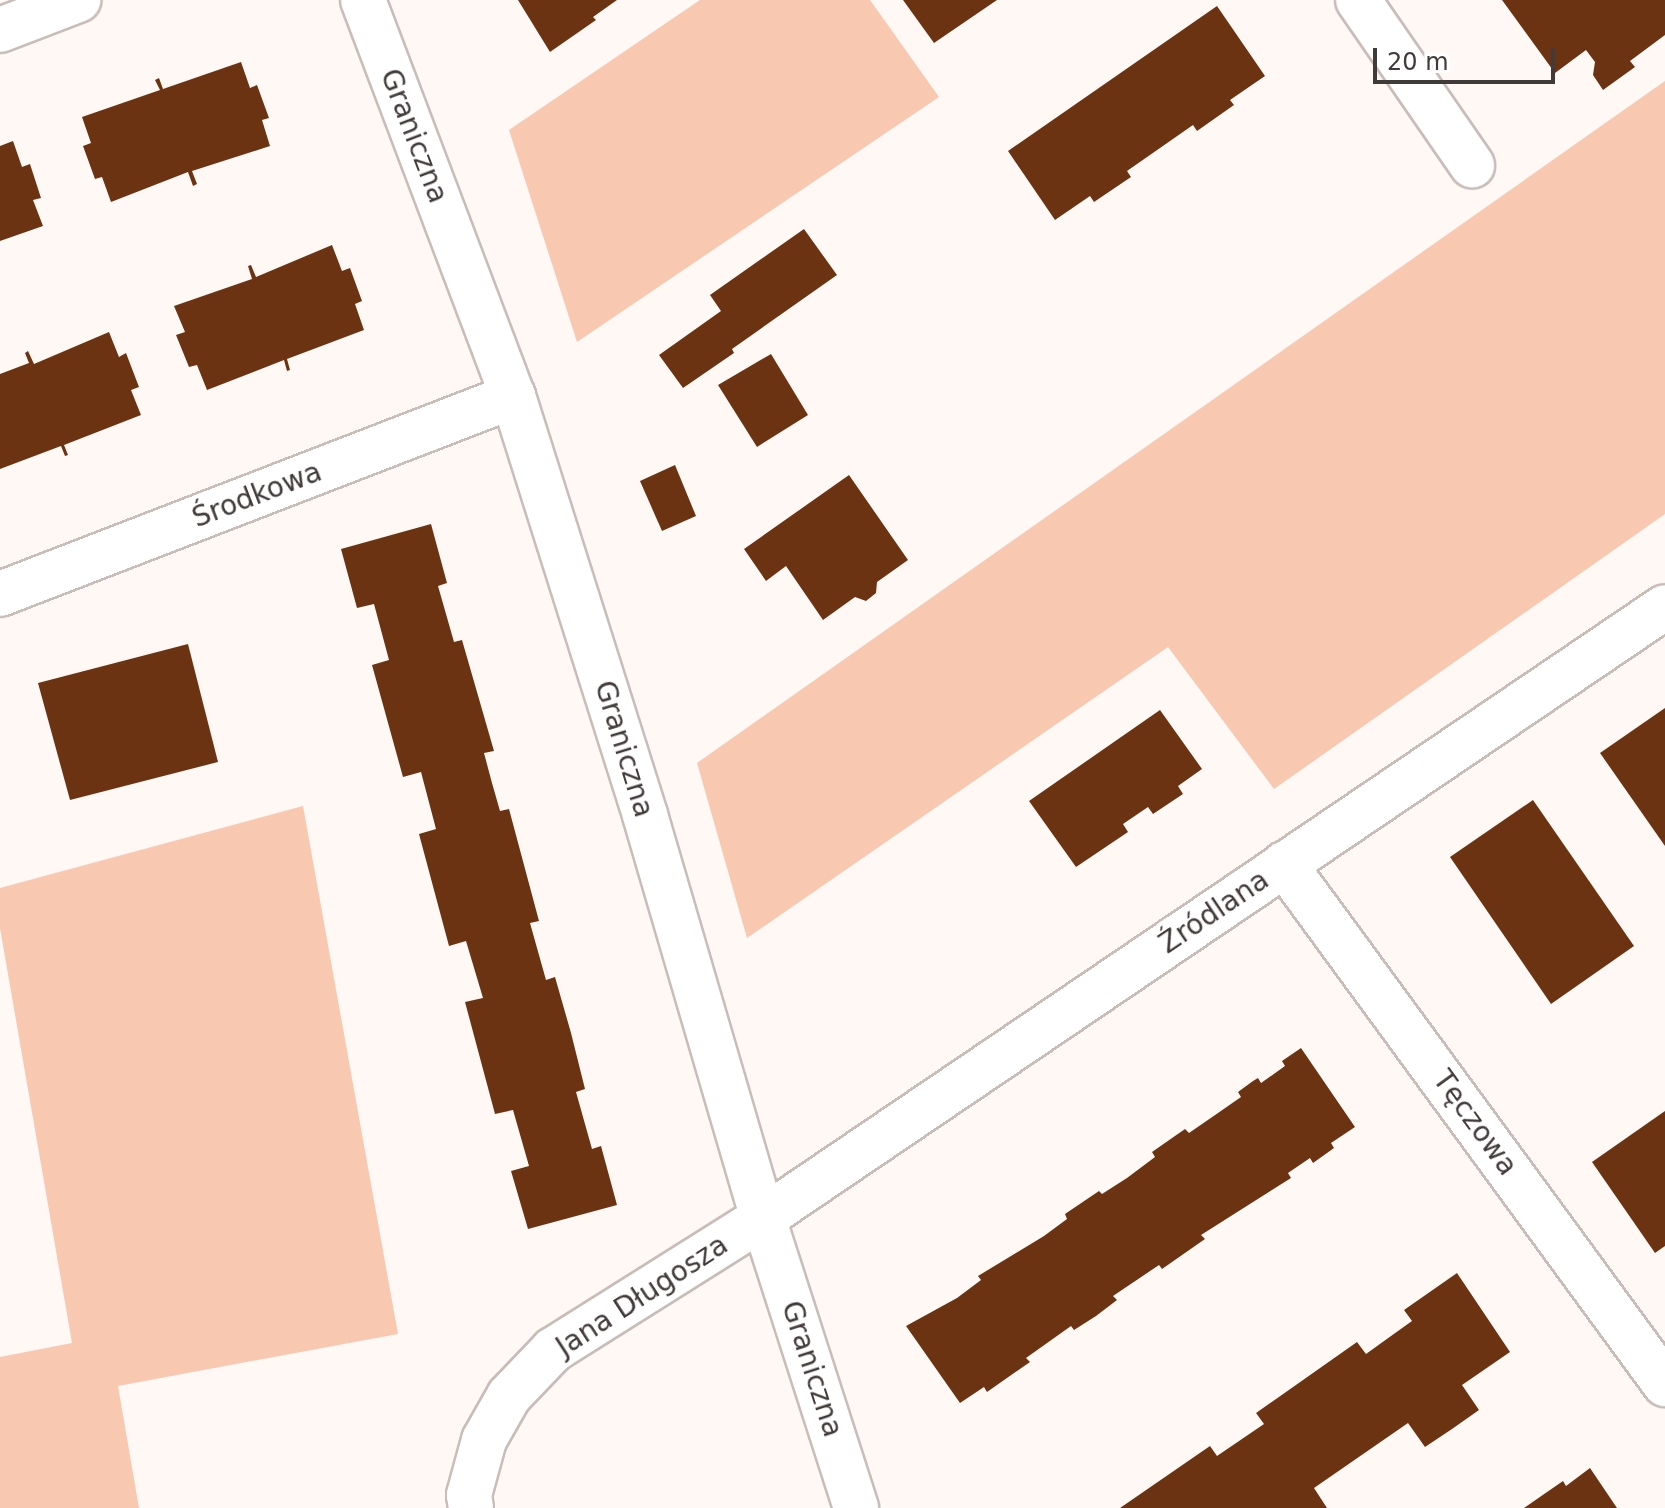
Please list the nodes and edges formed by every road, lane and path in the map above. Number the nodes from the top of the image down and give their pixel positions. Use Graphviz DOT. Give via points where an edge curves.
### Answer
graph roads {
  1 [pos="78,0"];
  2 [pos="363,0"];
  3 [pos="1358,0"];
  4 [pos="0,30"];
  5 [pos="1472,165"];
  6 [pos="513,396"];
  7 [pos="0,594"];
  8 [pos="1665,607"];
  9 [pos="1284,864"];
  10 [pos="763,1218"];
  11 [pos="1665,1384"];
  12 [pos="471,1508"];
  13 [pos="856,1508"];
  1 -- 4 [label="street"];
  2 -- 6 [label="street, Graniczna"];
  3 -- 5 [label="street"];
  6 -- 7 [label="street, Środkowa"];
  6 -- 10 [label="street, Graniczna" via="645,815"];
  8 -- 9 [label="street, Źródlana"];
  9 -- 10 [label="street, Źródlana"];
  9 -- 11 [label="street, Tęczowa"];
  10 -- 12 [label="street, Jana Długosza" via="553,1350 509,1396 484,1440 469,1495"];
  10 -- 13 [label="street, Graniczna"];
}
